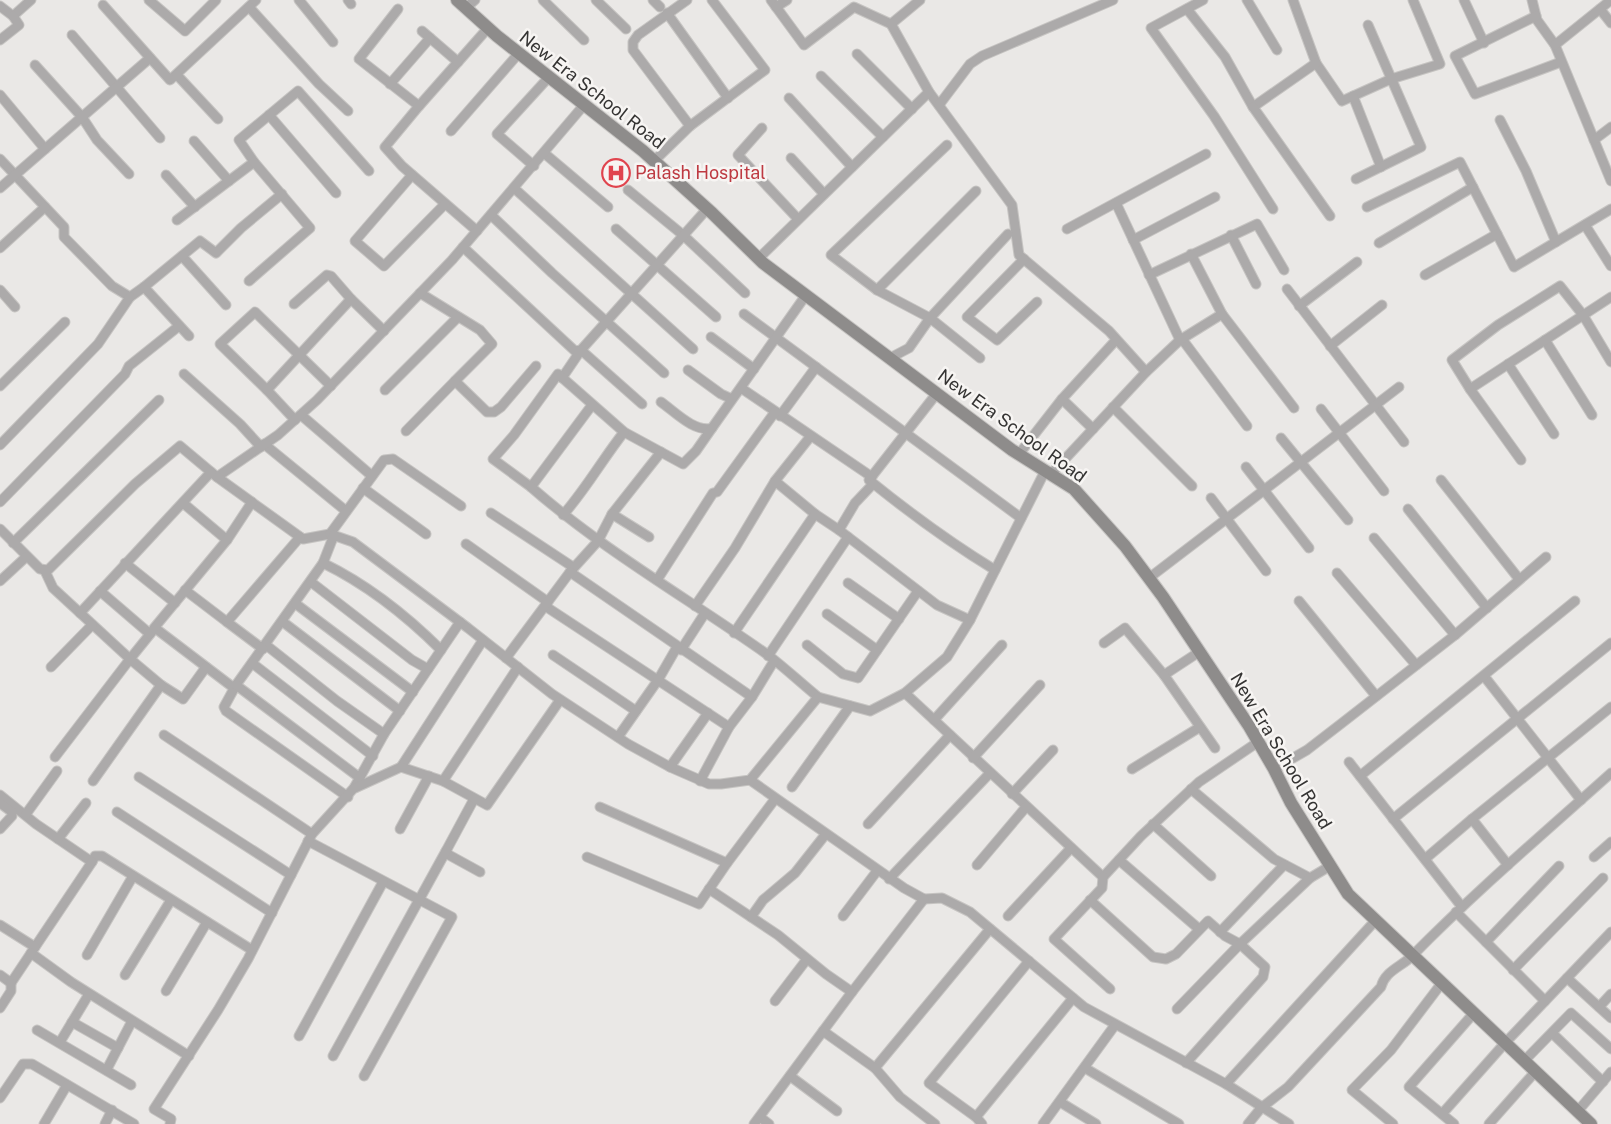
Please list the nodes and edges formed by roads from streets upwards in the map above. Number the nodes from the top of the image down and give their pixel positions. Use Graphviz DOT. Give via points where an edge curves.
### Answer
graph roads {
  1 [pos="31,0"];
  2 [pos="151,0"];
  3 [pos="216,0"];
  4 [pos="298,0"];
  5 [pos="543,0"];
  6 [pos="596,0"];
  7 [pos="687,0"];
  8 [pos="712,0"];
  9 [pos="786,0"];
  10 [pos="863,0"];
  11 [pos="920,0"];
  12 [pos="1113,0"];
  13 [pos="1203,0"];
  14 [pos="1247,0"];
  15 [pos="1293,0"];
  16 [pos="1413,0"];
  17 [pos="1464,0"];
  18 [pos="1532,0"];
  19 [pos="1611,0"];
  20 [pos="253,3"];
  21 [pos="466,3"];
  22 [pos="103,4"];
  23 [pos="774,4"];
  24 [pos="0,6"];
  25 [pos="854,7"];
  26 [pos="1600,8"];
  27 [pos="398,9"];
  28 [pos="1186,9"];
  29 [pos="667,13"];
  30 [pos="13,16"];
  31 [pos="1536,16"];
  32 [pos="1611,23"];
  33 [pos="891,24"];
  34 [pos="1368,25"];
  35 [pos="488,28"];
  36 [pos="626,29"];
  37 [pos="422,31"];
  38 [pos="72,35"];
  39 [pos="430,38"];
  40 [pos="0,40"];
  41 [pos="584,40"];
  42 [pos="333,42"];
  43 [pos="1484,42"];
  44 [pos="1554,46"];
  45 [pos="1277,50"];
  46 [pos="519,54"];
  47 [pos="857,54"];
  48 [pos="1455,56"];
  49 [pos="150,58"];
  50 [pos="458,62"];
  51 [pos="1562,62"];
  52 [pos="1316,63"];
  53 [pos="1440,64"];
  54 [pos="35,65"];
  55 [pos="177,75"];
  56 [pos="821,76"];
  57 [pos="549,77"];
  58 [pos="1391,79"];
  59 [pos="390,84"];
  60 [pos="116,88"];
  61 [pos="929,92"];
  62 [pos="0,95"];
  63 [pos="1353,96"];
  64 [pos="728,98"];
  65 [pos="789,98"];
  66 [pos="584,105"];
  67 [pos="939,105"];
  68 [pos="419,106"];
  69 [pos="1253,107"];
  70 [pos="912,109"];
  71 [pos="348,111"];
  72 [pos="270,114"];
  73 [pos="82,117"];
  74 [pos="218,118"];
  75 [pos="1500,120"];
  76 [pos="690,126"];
  77 [pos="1611,127"];
  78 [pos="762,128"];
  79 [pos="451,131"];
  80 [pos="883,137"];
  81 [pos="160,138"];
  82 [pos="1594,140"];
  83 [pos="194,141"];
  84 [pos="947,146"];
  85 [pos="45,149"];
  86 [pos="544,153"];
  87 [pos="1206,154"];
  88 [pos="791,158"];
  89 [pos="0,159"];
  90 [pos="654,161"];
  91 [pos="254,162"];
  92 [pos="534,166"];
  93 [pos="1381,166"];
  94 [pos="852,167"];
  95 [pos="368,171"];
  96 [pos="128,174"];
  97 [pos="166,175"];
  98 [pos="412,175"];
  99 [pos="14,176"];
  100 [pos="1356,179"];
  101 [pos="229,181"];
  102 [pos="1611,181"];
  103 [pos="1473,187"];
  104 [pos="0,188"];
  105 [pos="515,189"];
  106 [pos="628,190"];
  107 [pos="976,191"];
  108 [pos="336,193"];
  109 [pos="282,194"];
  110 [pos="824,194"];
  111 [pos="1215,197"];
  112 [pos="1116,203"];
  113 [pos="445,204"];
  114 [pos="45,207"];
  115 [pos="196,207"];
  116 [pos="608,207"];
  117 [pos="1367,207"];
  118 [pos="707,209"];
  119 [pos="1273,209"];
  120 [pos="1611,209"];
  121 [pos="491,215"];
  122 [pos="1330,216"];
  123 [pos="798,219"];
  124 [pos="177,220"];
  125 [pos="1585,225"];
  126 [pos="616,229"];
  127 [pos="1067,229"];
  128 [pos="477,232"];
  129 [pos="1008,234"];
  130 [pos="1497,234"];
  131 [pos="683,235"];
  132 [pos="1231,235"];
  133 [pos="1133,240"];
  134 [pos="1556,242"];
  135 [pos="1380,243"];
  136 [pos="0,248"];
  137 [pos="463,248"];
  138 [pos="1191,254"];
  139 [pos="182,256"];
  140 [pos="758,259"];
  141 [pos="1024,259"];
  142 [pos="1357,262"];
  143 [pos="656,264"];
  144 [pos="1611,266"];
  145 [pos="1284,270"];
  146 [pos="1149,275"];
  147 [pos="1425,275"];
  148 [pos="249,281"];
  149 [pos="1256,284"];
  150 [pos="144,287"];
  151 [pos="1287,289"];
  152 [pos="0,290"];
  153 [pos="877,290"];
  154 [pos="420,293"];
  155 [pos="630,293"];
  156 [pos="745,293"];
  157 [pos="806,295"];
  158 [pos="130,297"];
  159 [pos="1611,297"];
  160 [pos="351,299"];
  161 [pos="1037,302"];
  162 [pos="294,304"];
  163 [pos="226,305"];
  164 [pos="1382,305"];
  165 [pos="1299,306"];
  166 [pos="15,307"];
  167 [pos="744,314"];
  168 [pos="1222,314"];
  169 [pos="1583,315"];
  170 [pos="458,317"];
  171 [pos="716,317"];
  172 [pos="930,318"];
  173 [pos="606,321"];
  174 [pos="65,322"];
  175 [pos="179,326"];
  176 [pos="384,331"];
  177 [pos="189,336"];
  178 [pos="777,336"];
  179 [pos="711,337"];
  180 [pos="1181,339"];
  181 [pos="1116,340"];
  182 [pos="1545,340"];
  183 [pos="1330,346"];
  184 [pos="693,349"];
  185 [pos="581,350"];
  186 [pos="298,355"];
  187 [pos="890,358"];
  188 [pos="980,358"];
  189 [pos="1611,362"];
  190 [pos="1508,364"];
  191 [pos="536,366"];
  192 [pos="816,367"];
  193 [pos="754,369"];
  194 [pos="688,370"];
  195 [pos="1146,372"];
  196 [pos="664,373"];
  197 [pos="184,374"];
  198 [pos="562,378"];
  199 [pos="455,381"];
  200 [pos="0,386"];
  201 [pos="331,386"];
  202 [pos="1399,387"];
  203 [pos="741,388"];
  204 [pos="1470,389"];
  205 [pos="267,390"];
  206 [pos="385,390"];
  207 [pos="936,393"];
  208 [pos="732,399"];
  209 [pos="1062,399"];
  210 [pos="159,400"];
  211 [pos="661,402"];
  212 [pos="642,404"];
  213 [pos="592,405"];
  214 [pos="1376,405"];
  215 [pos="1113,407"];
  216 [pos="1294,408"];
  217 [pos="1321,409"];
  218 [pos="778,414"];
  219 [pos="1592,415"];
  220 [pos="298,418"];
  221 [pos="1247,426"];
  222 [pos="712,428"];
  223 [pos="1093,429"];
  224 [pos="406,431"];
  225 [pos="624,432"];
  226 [pos="1339,432"];
  227 [pos="905,434"];
  228 [pos="1554,434"];
  229 [pos="810,437"];
  230 [pos="1282,438"];
  231 [pos="1404,442"];
  232 [pos="0,445"];
  233 [pos="263,446"];
  234 [pos="661,452"];
  235 [pos="1018,454"];
  236 [pos="1521,460"];
  237 [pos="1300,462"];
  238 [pos="1246,467"];
  239 [pos="1048,473"];
  240 [pos="214,474"];
  241 [pos="372,476"];
  242 [pos="775,480"];
  243 [pos="1441,480"];
  244 [pos="873,481"];
  245 [pos="1192,486"];
  246 [pos="531,487"];
  247 [pos="363,488"];
  248 [pos="1263,490"];
  249 [pos="1384,492"];
  250 [pos="1211,498"];
  251 [pos="0,502"];
  252 [pos="252,502"];
  253 [pos="183,503"];
  254 [pos="461,506"];
  255 [pos="1408,510"];
  256 [pos="346,511"];
  257 [pos="491,513"];
  258 [pos="612,514"];
  259 [pos="815,514"];
  260 [pos="563,515"];
  261 [pos="1022,518"];
  262 [pos="1226,519"];
  263 [pos="1348,520"];
  264 [pos="0,529"];
  265 [pos="839,530"];
  266 [pos="332,534"];
  267 [pos="426,534"];
  268 [pos="848,536"];
  269 [pos="300,537"];
  270 [pos="649,537"];
  271 [pos="1374,538"];
  272 [pos="227,540"];
  273 [pos="598,540"];
  274 [pos="13,543"];
  275 [pos="466,544"];
  276 [pos="1309,548"];
  277 [pos="26,557"];
  278 [pos="1546,557"];
  279 [pos="125,563"];
  280 [pos="323,564"];
  281 [pos="571,569"];
  282 [pos="995,570"];
  283 [pos="45,571"];
  284 [pos="1266,572"];
  285 [pos="1336,573"];
  286 [pos="1149,578"];
  287 [pos="657,580"];
  288 [pos="1519,580"];
  289 [pos="0,581"];
  290 [pos="311,582"];
  291 [pos="848,583"];
  292 [pos="185,590"];
  293 [pos="100,591"];
  294 [pos="918,591"];
  295 [pos="1299,601"];
  296 [pos="1575,601"];
  297 [pos="175,603"];
  298 [pos="296,604"];
  299 [pos="546,604"];
  300 [pos="695,606"];
  301 [pos="1487,608"];
  302 [pos="80,613"];
  303 [pos="705,613"];
  304 [pos="827,614"];
  305 [pos="899,619"];
  306 [pos="970,620"];
  307 [pos="226,622"];
  308 [pos="283,622"];
  309 [pos="460,622"];
  310 [pos="92,625"];
  311 [pos="152,631"];
  312 [pos="734,633"];
  313 [pos="1455,635"];
  314 [pos="483,640"];
  315 [pos="1104,643"];
  316 [pos="1611,643"];
  317 [pos="807,645"];
  318 [pos="1002,645"];
  319 [pos="264,647"];
  320 [pos="679,649"];
  321 [pos="441,650"];
  322 [pos="877,650"];
  323 [pos="1199,652"];
  324 [pos="553,655"];
  325 [pos="506,658"];
  326 [pos="771,658"];
  327 [pos="130,659"];
  328 [pos="252,663"];
  329 [pos="1416,665"];
  330 [pos="51,667"];
  331 [pos="206,667"];
  332 [pos="518,667"];
  333 [pos="428,669"];
  334 [pos="1164,675"];
  335 [pos="1484,676"];
  336 [pos="658,680"];
  337 [pos="161,685"];
  338 [pos="233,685"];
  339 [pos="1040,685"];
  340 [pos="413,692"];
  341 [pos="905,693"];
  342 [pos="1376,696"];
  343 [pos="818,697"];
  344 [pos="752,698"];
  345 [pos="560,700"];
  346 [pos="850,706"];
  347 [pos="1611,708"];
  348 [pos="636,710"];
  349 [pos="400,711"];
  350 [pos="708,713"];
  351 [pos="1515,718"];
  352 [pos="934,720"];
  353 [pos="729,727"];
  354 [pos="1200,727"];
  355 [pos="384,734"];
  356 [pos="164,735"];
  357 [pos="950,735"];
  358 [pos="618,737"];
  359 [pos="1258,742"];
  360 [pos="1215,748"];
  361 [pos="1052,750"];
  362 [pos="373,756"];
  363 [pos="56,757"];
  364 [pos="973,758"];
  365 [pos="1546,758"];
  366 [pos="1349,762"];
  367 [pos="401,767"];
  368 [pos="670,767"];
  369 [pos="1132,769"];
  370 [pos="1274,769"];
  371 [pos="57,771"];
  372 [pos="990,773"];
  373 [pos="1611,773"];
  374 [pos="429,776"];
  375 [pos="1360,776"];
  376 [pos="139,777"];
  377 [pos="360,778"];
  378 [pos="750,780"];
  379 [pos="444,781"];
  380 [pos="700,781"];
  381 [pos="93,782"];
  382 [pos="792,787"];
  383 [pos="353,789"];
  384 [pos="1191,789"];
  385 [pos="1012,794"];
  386 [pos="0,795"];
  387 [pos="348,797"];
  388 [pos="474,799"];
  389 [pos="775,799"];
  390 [pos="1581,800"];
  391 [pos="86,802"];
  392 [pos="0,803"];
  393 [pos="600,807"];
  394 [pos="1026,807"];
  395 [pos="117,812"];
  396 [pos="26,814"];
  397 [pos="1393,819"];
  398 [pos="1472,820"];
  399 [pos="868,824"];
  400 [pos="1154,824"];
  401 [pos="0,829"];
  402 [pos="400,829"];
  403 [pos="825,834"];
  404 [pos="310,838"];
  405 [pos="58,839"];
  406 [pos="1611,842"];
  407 [pos="1071,848"];
  408 [pos="446,851"];
  409 [pos="587,857"];
  410 [pos="1594,857"];
  411 [pos="1119,860"];
  412 [pos="1425,860"];
  413 [pos="92,862"];
  414 [pos="727,863"];
  415 [pos="976,865"];
  416 [pos="1284,865"];
  417 [pos="1508,865"];
  418 [pos="1330,866"];
  419 [pos="1559,866"];
  420 [pos="877,871"];
  421 [pos="480,872"];
  422 [pos="291,875"];
  423 [pos="133,876"];
  424 [pos="1210,876"];
  425 [pos="1103,877"];
  426 [pos="1310,878"];
  427 [pos="1602,878"];
  428 [pos="889,879"];
  429 [pos="383,882"];
  430 [pos="709,889"];
  431 [pos="419,898"];
  432 [pos="924,899"];
  433 [pos="171,900"];
  434 [pos="1090,900"];
  435 [pos="1459,910"];
  436 [pos="272,912"];
  437 [pos="843,916"];
  438 [pos="1008,916"];
  439 [pos="751,917"];
  440 [pos="1375,921"];
  441 [pos="207,922"];
  442 [pos="0,925"];
  443 [pos="990,929"];
  444 [pos="1199,929"];
  445 [pos="1220,932"];
  446 [pos="1611,932"];
  447 [pos="1486,942"];
  448 [pos="1240,944"];
  449 [pos="33,950"];
  450 [pos="252,950"];
  451 [pos="86,955"];
  452 [pos="1411,956"];
  453 [pos="807,959"];
  454 [pos="1029,961"];
  455 [pos="1513,970"];
  456 [pos="125,975"];
  457 [pos="0,976"];
  458 [pos="1567,978"];
  459 [pos="11,983"];
  460 [pos="1441,984"];
  461 [pos="1110,989"];
  462 [pos="166,991"];
  463 [pos="852,992"];
  464 [pos="90,994"];
  465 [pos="1611,994"];
  466 [pos="1073,998"];
  467 [pos="775,1001"];
  468 [pos="1545,1001"];
  469 [pos="1599,1006"];
  470 [pos="0,1008"];
  471 [pos="1177,1008"];
  472 [pos="1473,1014"];
  473 [pos="1611,1018"];
  474 [pos="132,1021"];
  475 [pos="72,1022"];
  476 [pos="1115,1026"];
  477 [pos="37,1030"];
  478 [pos="823,1031"];
  479 [pos="1552,1033"];
  480 [pos="299,1036"];
  481 [pos="60,1042"];
  482 [pos="1504,1043"];
  483 [pos="118,1048"];
  484 [pos="1611,1050"];
  485 [pos="189,1056"];
  486 [pos="333,1056"];
  487 [pos="1524,1062"];
  488 [pos="1186,1063"];
  489 [pos="875,1068"];
  490 [pos="1085,1068"];
  491 [pos="107,1069"];
  492 [pos="1535,1072"];
  493 [pos="1611,1072"];
  494 [pos="364,1076"];
  495 [pos="790,1076"];
  496 [pos="1603,1082"];
  497 [pos="1226,1084"];
  498 [pos="67,1085"];
  499 [pos="131,1085"];
  500 [pos="0,1098"];
  501 [pos="1060,1102"];
  502 [pos="1261,1108"];
  503 [pos="112,1110"];
  504 [pos="837,1111"];
  505 [pos="1577,1112"];
  506 [pos="1442,1114"];
  507 [pos="757,1120"];
  508 [pos="979,1120"];
  509 [pos="1093,1123"];
  510 [pos="44,1124"];
  511 [pos="105,1124"];
  512 [pos="134,1124"];
  513 [pos="170,1124"];
  514 [pos="769,1124"];
  515 [pos="935,1124"];
  516 [pos="1043,1124"];
  517 [pos="1179,1124"];
  518 [pos="1248,1124"];
  519 [pos="1289,1124"];
  520 [pos="1393,1124"];
  521 [pos="1454,1124"];
  522 [pos="1489,1124"];
  523 [pos="1591,1124"];
  1 -- 30 [label="street"];
  2 -- 3 [label="street" via="185,31"];
  4 -- 42 [label="street"];
  5 -- 41 [label="street"];
  6 -- 36 [label="street"];
  7 -- 29 [label="street"];
  8 -- 64 [label="street" via="765,70"];
  9 -- 23 [label="street"];
  10 -- 25 [label="street"];
  11 -- 33 [label="street"];
  12 -- 67 [label="street" via="982,56 970,64"];
  13 -- 28 [label="street"];
  14 -- 45 [label="street"];
  15 -- 52 [label="street"];
  16 -- 53 [label="street"];
  17 -- 43 [label="street"];
  18 -- 31 [label="street"];
  19 -- 26 [label="street"];
  20 -- 55 [label="street"];
  20 -- 71 [label="street" via="319,84"];
  21 -- 35 [label="street, New Era School Road"];
  22 -- 49 [label="street"];
  23 -- 25 [label="street" via="804,45"];
  24 -- 30 [label="street"];
  25 -- 33 [label="street"];
  26 -- 32 [label="street"];
  26 -- 44 [label="street"];
  27 -- 59 [label="street" via="359,59"];
  28 -- 69 [label="street" via="1225,57"];
  28 -- 119 [label="street" via="1151,28 1214,116"];
  29 -- 64 [label="street"];
  29 -- 76 [label="street" via="638,35 633,50"];
  30 -- 40 [label="street" via="19,25"];
  31 -- 43 [label="street"];
  31 -- 44 [label="street"];
  33 -- 61 [label="street"];
  34 -- 58 [label="street"];
  35 -- 46 [label="street, New Era School Road"];
  35 -- 50 [label="street"];
  37 -- 39 [label="street"];
  38 -- 60 [label="street"];
  39 -- 50 [label="street"];
  39 -- 59 [label="street"];
  43 -- 48 [label="street"];
  44 -- 51 [label="street"];
  46 -- 57 [label="street, New Era School Road"];
  46 -- 79 [label="street"];
  47 -- 70 [label="street"];
  48 -- 51 [label="street" via="1475,94"];
  48 -- 53 [label="street"];
  49 -- 55 [label="street" via="170,80"];
  49 -- 60 [label="street"];
  50 -- 68 [label="street"];
  51 -- 82 [label="street"];
  52 -- 63 [label="street" via="1342,101"];
  52 -- 69 [label="street"];
  53 -- 58 [label="street"];
  54 -- 73 [label="street"];
  55 -- 74 [label="street"];
  56 -- 80 [label="street"];
  57 -- 66 [label="street, New Era School Road"];
  57 -- 92 [label="street" via="497,134"];
  58 -- 63 [label="street"];
  58 -- 93 [label="street" via="1422,147"];
  59 -- 68 [label="street"];
  60 -- 73 [label="street"];
  60 -- 81 [label="street"];
  61 -- 67 [label="street"];
  61 -- 70 [label="street"];
  62 -- 85 [label="street"];
  63 -- 93 [label="street"];
  64 -- 76 [label="street"];
  65 -- 94 [label="street"];
  66 -- 86 [label="street"];
  66 -- 90 [label="street, New Era School Road"];
  67 -- 141 [label="street" via="1012,204 1019,254"];
  68 -- 98 [label="street" via="385,147"];
  69 -- 122 [label="street"];
  70 -- 80 [label="street"];
  72 -- 91 [label="street" via="239,140"];
  72 -- 95 [label="street" via="298,91"];
  72 -- 108 [label="street"];
  73 -- 85 [label="street"];
  73 -- 96 [label="street" via="97,140"];
  75 -- 134 [label="street"];
  76 -- 90 [label="street"];
  77 -- 82 [label="street"];
  78 -- 123 [label="street" via="738,156"];
  80 -- 94 [label="street"];
  82 -- 102 [label="street"];
  83 -- 101 [label="street"];
  84 -- 153 [label="street" via="832,255"];
  85 -- 99 [label="street"];
  86 -- 92 [label="street"];
  86 -- 116 [label="street"];
  87 -- 112 [label="street"];
  88 -- 110 [label="street"];
  89 -- 99 [label="street"];
  90 -- 118 [label="street, New Era School Road"];
  91 -- 101 [label="street"];
  91 -- 109 [label="street"];
  92 -- 105 [label="street"];
  93 -- 100 [label="street"];
  94 -- 110 [label="street"];
  97 -- 115 [label="street"];
  98 -- 113 [label="street"];
  98 -- 113 [label="street" via="356,241 384,266"];
  99 -- 104 [label="street"];
  99 -- 114 [label="street"];
  101 -- 115 [label="street"];
  103 -- 117 [label="street" via="1460,162"];
  103 -- 130 [label="street"];
  103 -- 135 [label="street"];
  105 -- 121 [label="street"];
  105 -- 155 [label="street"];
  106 -- 131 [label="street"];
  107 -- 153 [label="street"];
  109 -- 139 [label="street" via="216,253 200,241"];
  109 -- 148 [label="street" via="310,228"];
  110 -- 123 [label="street"];
  111 -- 133 [label="street"];
  112 -- 127 [label="street"];
  112 -- 133 [label="street"];
  113 -- 128 [label="street"];
  114 -- 136 [label="street"];
  114 -- 158 [label="street" via="64,227 64,237 112,286"];
  115 -- 124 [label="street"];
  118 -- 131 [label="street"];
  118 -- 140 [label="street, New Era School Road"];
  120 -- 125 [label="street"];
  121 -- 128 [label="street"];
  121 -- 173 [label="street"];
  123 -- 140 [label="street"];
  125 -- 134 [label="street"];
  125 -- 144 [label="street"];
  126 -- 143 [label="street"];
  128 -- 137 [label="street"];
  129 -- 172 [label="street"];
  130 -- 134 [label="street" via="1514,267"];
  130 -- 147 [label="street"];
  131 -- 143 [label="street"];
  131 -- 156 [label="street"];
  132 -- 138 [label="street"];
  132 -- 145 [label="street" via="1257,224"];
  132 -- 149 [label="street"];
  133 -- 146 [label="street"];
  137 -- 154 [label="street"];
  137 -- 185 [label="street" via="575,351"];
  138 -- 146 [label="street"];
  138 -- 168 [label="street"];
  139 -- 150 [label="street"];
  139 -- 163 [label="street"];
  140 -- 157 [label="street, New Era School Road"];
  141 -- 161 [label="street" via="967,317 997,340"];
  141 -- 181 [label="street"];
  142 -- 165 [label="street"];
  143 -- 155 [label="street"];
  143 -- 171 [label="street"];
  146 -- 180 [label="street"];
  150 -- 158 [label="street"];
  150 -- 175 [label="street"];
  151 -- 165 [label="street"];
  152 -- 166 [label="street"];
  153 -- 172 [label="street"];
  154 -- 170 [label="street"];
  154 -- 176 [label="street"];
  155 -- 173 [label="street"];
  155 -- 184 [label="street"];
  157 -- 178 [label="street"];
  157 -- 187 [label="street, New Era School Road"];
  158 -- 232 [label="street" via="98,344"];
  159 -- 169 [label="street"];
  160 -- 162 [label="street" via="327,275"];
  160 -- 176 [label="street"];
  160 -- 186 [label="street"];
  164 -- 183 [label="street"];
  165 -- 183 [label="street"];
  167 -- 178 [label="street"];
  168 -- 180 [label="street"];
  168 -- 216 [label="street"];
  169 -- 182 [label="street"];
  169 -- 189 [label="street"];
  169 -- 204 [label="street" via="1560,286 1498,325 1452,360"];
  170 -- 199 [label="street" via="480,330 492,344"];
  170 -- 206 [label="street"];
  172 -- 187 [label="street" via="908,348"];
  172 -- 188 [label="street"];
  173 -- 185 [label="street"];
  173 -- 196 [label="street"];
  174 -- 200 [label="street"];
  175 -- 177 [label="street"];
  175 -- 251 [label="street" via="129,366 125,374"];
  176 -- 201 [label="street"];
  178 -- 192 [label="street"];
  178 -- 193 [label="street"];
  179 -- 193 [label="street"];
  180 -- 195 [label="street"];
  180 -- 221 [label="street"];
  181 -- 195 [label="street"];
  181 -- 209 [label="street"];
  182 -- 190 [label="street"];
  182 -- 219 [label="street"];
  183 -- 214 [label="street"];
  185 -- 198 [label="street"];
  185 -- 212 [label="street"];
  186 -- 201 [label="street"];
  186 -- 205 [label="street"];
  186 -- 205 [label="street" via="255,312 220,344"];
  187 -- 207 [label="street, New Era School Road"];
  190 -- 204 [label="street"];
  190 -- 228 [label="street"];
  191 -- 199 [label="street" via="494,412 487,412"];
  192 -- 218 [label="street"];
  192 -- 227 [label="street"];
  193 -- 203 [label="street"];
  194 -- 208 [label="street"];
  195 -- 215 [label="street"];
  197 -- 233 [label="street"];
  198 -- 213 [label="street"];
  198 -- 246 [label="street" via="558,374 554,378 493,459"];
  199 -- 224 [label="street"];
  201 -- 220 [label="street"];
  202 -- 214 [label="street"];
  203 -- 208 [label="street"];
  203 -- 218 [label="street"];
  204 -- 236 [label="street"];
  205 -- 220 [label="street"];
  207 -- 227 [label="street"];
  207 -- 235 [label="street, New Era School Road"];
  208 -- 222 [label="street"];
  209 -- 223 [label="street"];
  209 -- 235 [label="street"];
  210 -- 274 [label="street"];
  211 -- 222 [label="street" via="693,425 705,430"];
  213 -- 225 [label="street"];
  213 -- 246 [label="street"];
  214 -- 226 [label="street"];
  214 -- 231 [label="street"];
  215 -- 223 [label="street"];
  215 -- 245 [label="street"];
  217 -- 226 [label="street"];
  218 -- 229 [label="street"];
  218 -- 287 [label="street" via="713,493"];
  220 -- 233 [label="street"];
  220 -- 241 [label="street"];
  222 -- 234 [label="street" via="683,464"];
  223 -- 239 [label="street"];
  225 -- 234 [label="street"];
  225 -- 260 [label="street" via="585,484 585,490"];
  226 -- 237 [label="street"];
  226 -- 249 [label="street"];
  227 -- 244 [label="street"];
  227 -- 261 [label="street"];
  229 -- 242 [label="street"];
  229 -- 244 [label="street"];
  230 -- 237 [label="street"];
  233 -- 240 [label="street"];
  233 -- 256 [label="street"];
  234 -- 258 [label="street"];
  235 -- 239 [label="street, New Era School Road"];
  237 -- 248 [label="street"];
  237 -- 263 [label="street"];
  238 -- 248 [label="street"];
  239 -- 261 [label="street"];
  239 -- 286 [label="street, New Era School Road" via="1074,489"];
  240 -- 252 [label="street"];
  240 -- 253 [label="street"];
  240 -- 283 [label="street" via="184,448 175,448"];
  241 -- 247 [label="street"];
  241 -- 254 [label="street" via="384,460 393,458"];
  242 -- 259 [label="street"];
  242 -- 300 [label="street" via="735,548"];
  243 -- 288 [label="street"];
  244 -- 265 [label="street"];
  244 -- 282 [label="street" via="909,514"];
  246 -- 260 [label="street"];
  247 -- 256 [label="street"];
  247 -- 267 [label="street"];
  248 -- 262 [label="street"];
  248 -- 276 [label="street"];
  250 -- 262 [label="street"];
  252 -- 269 [label="street"];
  252 -- 272 [label="street"];
  253 -- 272 [label="street"];
  253 -- 279 [label="street"];
  255 -- 301 [label="street"];
  256 -- 266 [label="street"];
  257 -- 281 [label="street"];
  258 -- 270 [label="street"];
  258 -- 273 [label="street"];
  259 -- 265 [label="street"];
  259 -- 312 [label="street"];
  260 -- 273 [label="street"];
  261 -- 282 [label="street"];
  262 -- 284 [label="street"];
  262 -- 286 [label="street"];
  264 -- 274 [label="street"];
  265 -- 268 [label="street"];
  266 -- 269 [label="street"];
  266 -- 280 [label="street"];
  266 -- 309 [label="street" via="353,542"];
  268 -- 294 [label="street"];
  268 -- 326 [label="street"];
  269 -- 307 [label="street"];
  271 -- 313 [label="street"];
  272 -- 292 [label="street"];
  273 -- 281 [label="street"];
  273 -- 287 [label="street"];
  274 -- 277 [label="street"];
  275 -- 299 [label="street"];
  277 -- 283 [label="street"];
  277 -- 289 [label="street"];
  278 -- 288 [label="street"];
  279 -- 293 [label="street"];
  279 -- 297 [label="street"];
  280 -- 290 [label="street"];
  280 -- 321 [label="street" via="348,576 386,603"];
  281 -- 299 [label="street"];
  281 -- 320 [label="street"];
  282 -- 306 [label="street"];
  283 -- 302 [label="street" via="53,588"];
  285 -- 329 [label="street"];
  286 -- 323 [label="street, New Era School Road"];
  287 -- 300 [label="street"];
  288 -- 301 [label="street"];
  290 -- 298 [label="street"];
  290 -- 333 [label="street"];
  291 -- 305 [label="street"];
  292 -- 297 [label="street"];
  292 -- 307 [label="street"];
  293 -- 302 [label="street"];
  293 -- 311 [label="street"];
  294 -- 305 [label="street"];
  294 -- 306 [label="street" via="936,605"];
  295 -- 342 [label="street"];
  296 -- 335 [label="street"];
  297 -- 311 [label="street"];
  298 -- 308 [label="street"];
  298 -- 340 [label="street"];
  299 -- 325 [label="street"];
  299 -- 336 [label="street"];
  300 -- 303 [label="street"];
  301 -- 313 [label="street"];
  302 -- 310 [label="street"];
  303 -- 312 [label="street"];
  303 -- 320 [label="street"];
  304 -- 322 [label="street"];
  305 -- 322 [label="street"];
  306 -- 341 [label="street" via="947,657"];
  307 -- 319 [label="street"];
  308 -- 319 [label="street"];
  308 -- 349 [label="street"];
  309 -- 314 [label="street"];
  309 -- 321 [label="street"];
  310 -- 327 [label="street"];
  310 -- 330 [label="street"];
  311 -- 327 [label="street"];
  311 -- 331 [label="street"];
  312 -- 326 [label="street"];
  313 -- 329 [label="street"];
  314 -- 325 [label="street"];
  314 -- 367 [label="street"];
  315 -- 334 [label="street" via="1125,628"];
  316 -- 351 [label="street"];
  317 -- 322 [label="street" via="843,674 858,678"];
  318 -- 352 [label="street"];
  319 -- 328 [label="street"];
  319 -- 355 [label="street"];
  320 -- 336 [label="street"];
  320 -- 344 [label="street"];
  321 -- 333 [label="street"];
  323 -- 334 [label="street"];
  323 -- 359 [label="street, New Era School Road"];
  324 -- 348 [label="street"];
  325 -- 332 [label="street"];
  326 -- 343 [label="street"];
  326 -- 344 [label="street"];
  327 -- 337 [label="street"];
  327 -- 363 [label="street"];
  328 -- 338 [label="street"];
  328 -- 362 [label="street"];
  329 -- 342 [label="street"];
  331 -- 337 [label="street" via="183,699"];
  331 -- 338 [label="street"];
  332 -- 345 [label="street"];
  332 -- 379 [label="street"];
  333 -- 340 [label="street"];
  334 -- 354 [label="street"];
  335 -- 351 [label="street"];
  335 -- 375 [label="street"];
  336 -- 348 [label="street"];
  336 -- 350 [label="street"];
  337 -- 381 [label="street"];
  338 -- 377 [label="street"];
  338 -- 387 [label="street" via="224,706 226,711"];
  339 -- 364 [label="street"];
  340 -- 349 [label="street"];
  341 -- 346 [label="street" via="870,711"];
  341 -- 352 [label="street"];
  342 -- 370 [label="street" via="1307,750"];
  343 -- 346 [label="street"];
  343 -- 378 [label="street"];
  344 -- 353 [label="street"];
  345 -- 358 [label="street"];
  345 -- 388 [label="street" via="487,805"];
  346 -- 382 [label="street"];
  347 -- 365 [label="street"];
  348 -- 358 [label="street"];
  349 -- 355 [label="street"];
  350 -- 353 [label="street"];
  350 -- 368 [label="street"];
  351 -- 365 [label="street"];
  351 -- 397 [label="street"];
  352 -- 357 [label="street"];
  353 -- 380 [label="street"];
  354 -- 360 [label="street"];
  354 -- 369 [label="street"];
  355 -- 362 [label="street"];
  356 -- 404 [label="street"];
  357 -- 364 [label="street"];
  357 -- 399 [label="street"];
  358 -- 368 [label="street"];
  359 -- 370 [label="street, New Era School Road"];
  359 -- 384 [label="street"];
  361 -- 385 [label="street"];
  362 -- 377 [label="street"];
  364 -- 372 [label="street"];
  365 -- 390 [label="street"];
  365 -- 398 [label="street"];
  366 -- 375 [label="street"];
  367 -- 374 [label="street"];
  367 -- 383 [label="street"];
  368 -- 380 [label="street"];
  370 -- 418 [label="street, New Era School Road"];
  371 -- 396 [label="street"];
  372 -- 385 [label="street"];
  372 -- 428 [label="street"];
  373 -- 390 [label="street"];
  374 -- 379 [label="street"];
  374 -- 402 [label="street"];
  375 -- 397 [label="street"];
  376 -- 422 [label="street"];
  377 -- 383 [label="street"];
  378 -- 380 [label="street" via="722,784"];
  378 -- 389 [label="street"];
  379 -- 388 [label="street"];
  383 -- 387 [label="street"];
  384 -- 400 [label="street"];
  384 -- 416 [label="street"];
  385 -- 394 [label="street"];
  386 -- 396 [label="street"];
  387 -- 404 [label="street"];
  388 -- 408 [label="street"];
  389 -- 403 [label="street"];
  389 -- 414 [label="street"];
  390 -- 417 [label="street"];
  391 -- 405 [label="street"];
  392 -- 401 [label="street" via="12,812"];
  393 -- 414 [label="street"];
  394 -- 407 [label="street"];
  394 -- 415 [label="street"];
  395 -- 436 [label="street"];
  396 -- 405 [label="street"];
  397 -- 412 [label="street"];
  398 -- 412 [label="street"];
  398 -- 417 [label="street"];
  400 -- 411 [label="street"];
  400 -- 424 [label="street"];
  403 -- 420 [label="street"];
  403 -- 439 [label="street" via="795,873 763,900"];
  404 -- 422 [label="street"];
  404 -- 429 [label="street"];
  405 -- 413 [label="street"];
  406 -- 410 [label="street"];
  407 -- 425 [label="street"];
  407 -- 438 [label="street"];
  408 -- 421 [label="street"];
  408 -- 431 [label="street"];
  409 -- 430 [label="street" via="699,904"];
  411 -- 425 [label="street"];
  411 -- 444 [label="street"];
  412 -- 435 [label="street"];
  413 -- 423 [label="street" via="95,856 102,856"];
  413 -- 449 [label="street"];
  414 -- 430 [label="street"];
  416 -- 426 [label="street"];
  416 -- 445 [label="street"];
  417 -- 435 [label="street"];
  418 -- 426 [label="street"];
  418 -- 440 [label="street, New Era School Road" via="1348,894"];
  419 -- 447 [label="street"];
  420 -- 428 [label="street"];
  420 -- 437 [label="street"];
  422 -- 436 [label="street"];
  423 -- 433 [label="street"];
  423 -- 451 [label="street"];
  425 -- 434 [label="street" via="1102,888"];
  426 -- 448 [label="street"];
  427 -- 455 [label="street"];
  428 -- 432 [label="street"];
  429 -- 431 [label="street"];
  429 -- 480 [label="street"];
  430 -- 439 [label="street"];
  431 -- 486 [label="street"];
  431 -- 494 [label="street" via="450,915 452,920"];
  432 -- 443 [label="street" via="942,898 970,912"];
  432 -- 463 [label="street"];
  433 -- 441 [label="street"];
  433 -- 456 [label="street"];
  434 -- 444 [label="street" via="1152,956 1161,959 1176,954"];
  434 -- 461 [label="street" via="1054,939"];
  435 -- 447 [label="street"];
  435 -- 452 [label="street"];
  436 -- 450 [label="street"];
  439 -- 453 [label="street"];
  440 -- 452 [label="street, New Era School Road"];
  440 -- 497 [label="street"];
  441 -- 450 [label="street"];
  441 -- 462 [label="street"];
  442 -- 449 [label="street"];
  443 -- 454 [label="street"];
  443 -- 489 [label="street"];
  444 -- 445 [label="street" via="1208,921"];
  445 -- 448 [label="street"];
  446 -- 458 [label="street"];
  447 -- 455 [label="street"];
  448 -- 471 [label="street"];
  448 -- 488 [label="street" via="1262,963 1265,974"];
  449 -- 459 [label="street"];
  449 -- 464 [label="street"];
  450 -- 485 [label="street"];
  452 -- 460 [label="street, New Era School Road"];
  452 -- 502 [label="street" via="1383,977 1381,987 1288,1087"];
  453 -- 463 [label="street"];
  453 -- 467 [label="street"];
  454 -- 466 [label="street"];
  454 -- 508 [label="street" via="929,1083"];
  455 -- 468 [label="street"];
  457 -- 459 [label="street"];
  458 -- 468 [label="street"];
  458 -- 469 [label="street"];
  459 -- 470 [label="street" via="11,991"];
  460 -- 472 [label="street, New Era School Road"];
  460 -- 520 [label="street" via="1391,1050 1352,1090"];
  463 -- 478 [label="street"];
  464 -- 474 [label="street"];
  464 -- 475 [label="street"];
  465 -- 469 [label="street"];
  466 -- 476 [label="street"];
  466 -- 508 [label="street"];
  468 -- 482 [label="street"];
  469 -- 473 [label="street"];
  472 -- 482 [label="street, New Era School Road"];
  472 -- 506 [label="street" via="1409,1087"];
  474 -- 483 [label="street"];
  474 -- 485 [label="street"];
  475 -- 481 [label="street"];
  475 -- 483 [label="street"];
  476 -- 488 [label="street"];
  476 -- 490 [label="street"];
  477 -- 481 [label="street"];
  478 -- 489 [label="street"];
  478 -- 495 [label="street"];
  479 -- 484 [label="street" via="1571,1013"];
  479 -- 487 [label="street"];
  479 -- 496 [label="street"];
  481 -- 491 [label="street"];
  482 -- 487 [label="street, New Era School Road"];
  482 -- 506 [label="street"];
  483 -- 491 [label="street"];
  485 -- 513 [label="street" via="154,1109 171,1119"];
  487 -- 492 [label="street, New Era School Road"];
  488 -- 497 [label="street"];
  489 -- 515 [label="street" via="900,1097"];
  490 -- 501 [label="street"];
  490 -- 517 [label="street"];
  491 -- 499 [label="street"];
  492 -- 505 [label="street, New Era School Road"];
  492 -- 522 [label="street"];
  493 -- 496 [label="street"];
  495 -- 504 [label="street"];
  495 -- 507 [label="street"];
  496 -- 505 [label="street"];
  497 -- 502 [label="street"];
  498 -- 500 [label="street" via="32,1064 23,1064"];
  498 -- 503 [label="street"];
  498 -- 510 [label="street"];
  501 -- 509 [label="street"];
  501 -- 516 [label="street"];
  502 -- 518 [label="street"];
  502 -- 519 [label="street"];
  503 -- 511 [label="street"];
  503 -- 512 [label="street"];
  505 -- 523 [label="street, New Era School Road"];
  506 -- 521 [label="street"];
  507 -- 514 [label="street"];
}
